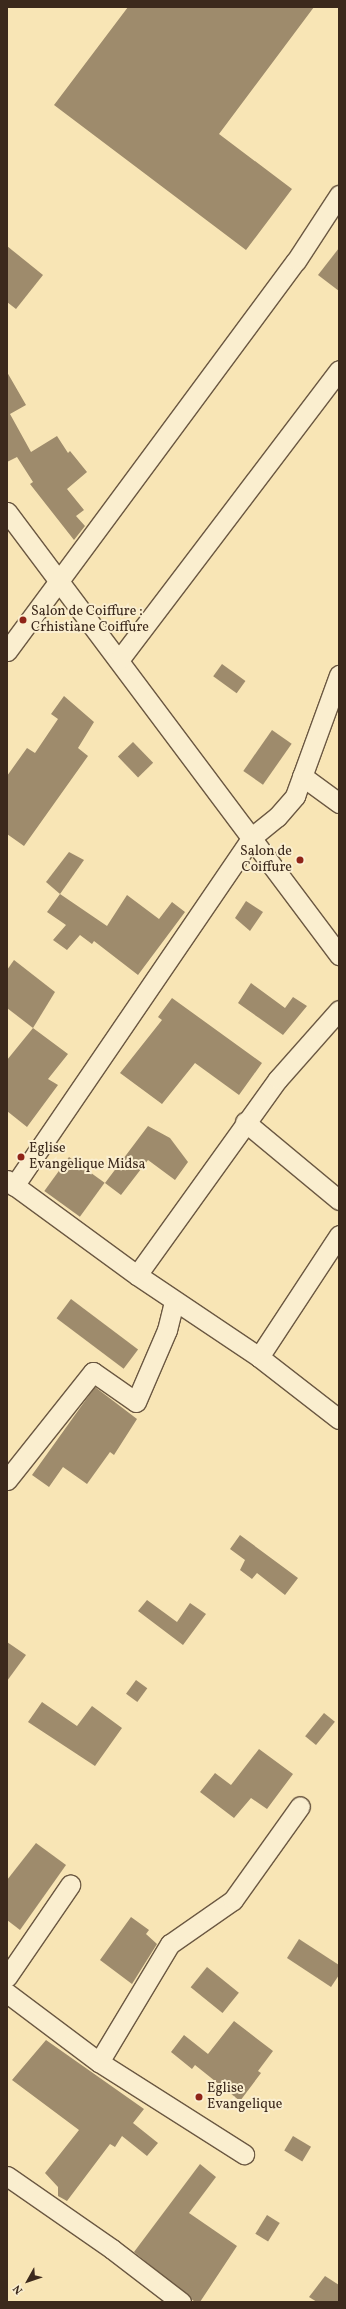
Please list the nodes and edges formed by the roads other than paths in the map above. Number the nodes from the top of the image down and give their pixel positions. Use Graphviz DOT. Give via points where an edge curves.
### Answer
graph roads {
  1 [pos="339,195"];
  2 [pos="339,370"];
  3 [pos="7,512"];
  4 [pos="60,582"];
  5 [pos="7,651"];
  6 [pos="119,660"];
  7 [pos="339,675"];
  8 [pos="302,776"];
  9 [pos="339,803"];
  10 [pos="252,837"];
  11 [pos="339,955"];
  12 [pos="339,1010"];
  13 [pos="245,1122"];
  14 [pos="11,1183"];
  15 [pos="339,1200"];
  16 [pos="339,1235"];
  17 [pos="137,1274"];
  18 [pos="174,1300"];
  19 [pos="259,1357"];
  20 [pos="339,1419"];
  21 [pos="7,1480"];
  22 [pos="300,1806"];
  23 [pos="70,1885"];
  24 [pos="7,1977"];
  25 [pos="7,1993"];
  26 [pos="99,2062"];
  27 [pos="244,2154"];
  28 [pos="7,2176"];
  29 [pos="181,2302"];
  1 -- 4 [label="street" via="296,261"];
  2 -- 6 [label="street"];
  3 -- 4 [label="street"];
  4 -- 5 [label="street"];
  4 -- 6 [label="street"];
  6 -- 10 [label="street"];
  7 -- 8 [label="street"];
  8 -- 9 [label="street"];
  8 -- 10 [label="street" via="295,796 277,816"];
  10 -- 11 [label="street"];
  10 -- 14 [label="street"];
  12 -- 13 [label="street" via="278,1079"];
  13 -- 15 [label="street"];
  13 -- 17 [label="street"];
  14 -- 17 [label="street"];
  16 -- 19 [label="street"];
  17 -- 18 [label="street"];
  18 -- 19 [label="street"];
  18 -- 21 [label="street" via="167,1330 136,1402 93,1372"];
  19 -- 20 [label="street"];
  22 -- 26 [label="street" via="233,1900 170,1944"];
  23 -- 24 [label="street"];
  25 -- 26 [label="street"];
  26 -- 27 [label="street"];
  28 -- 29 [label="street" via="112,2249"];
}
